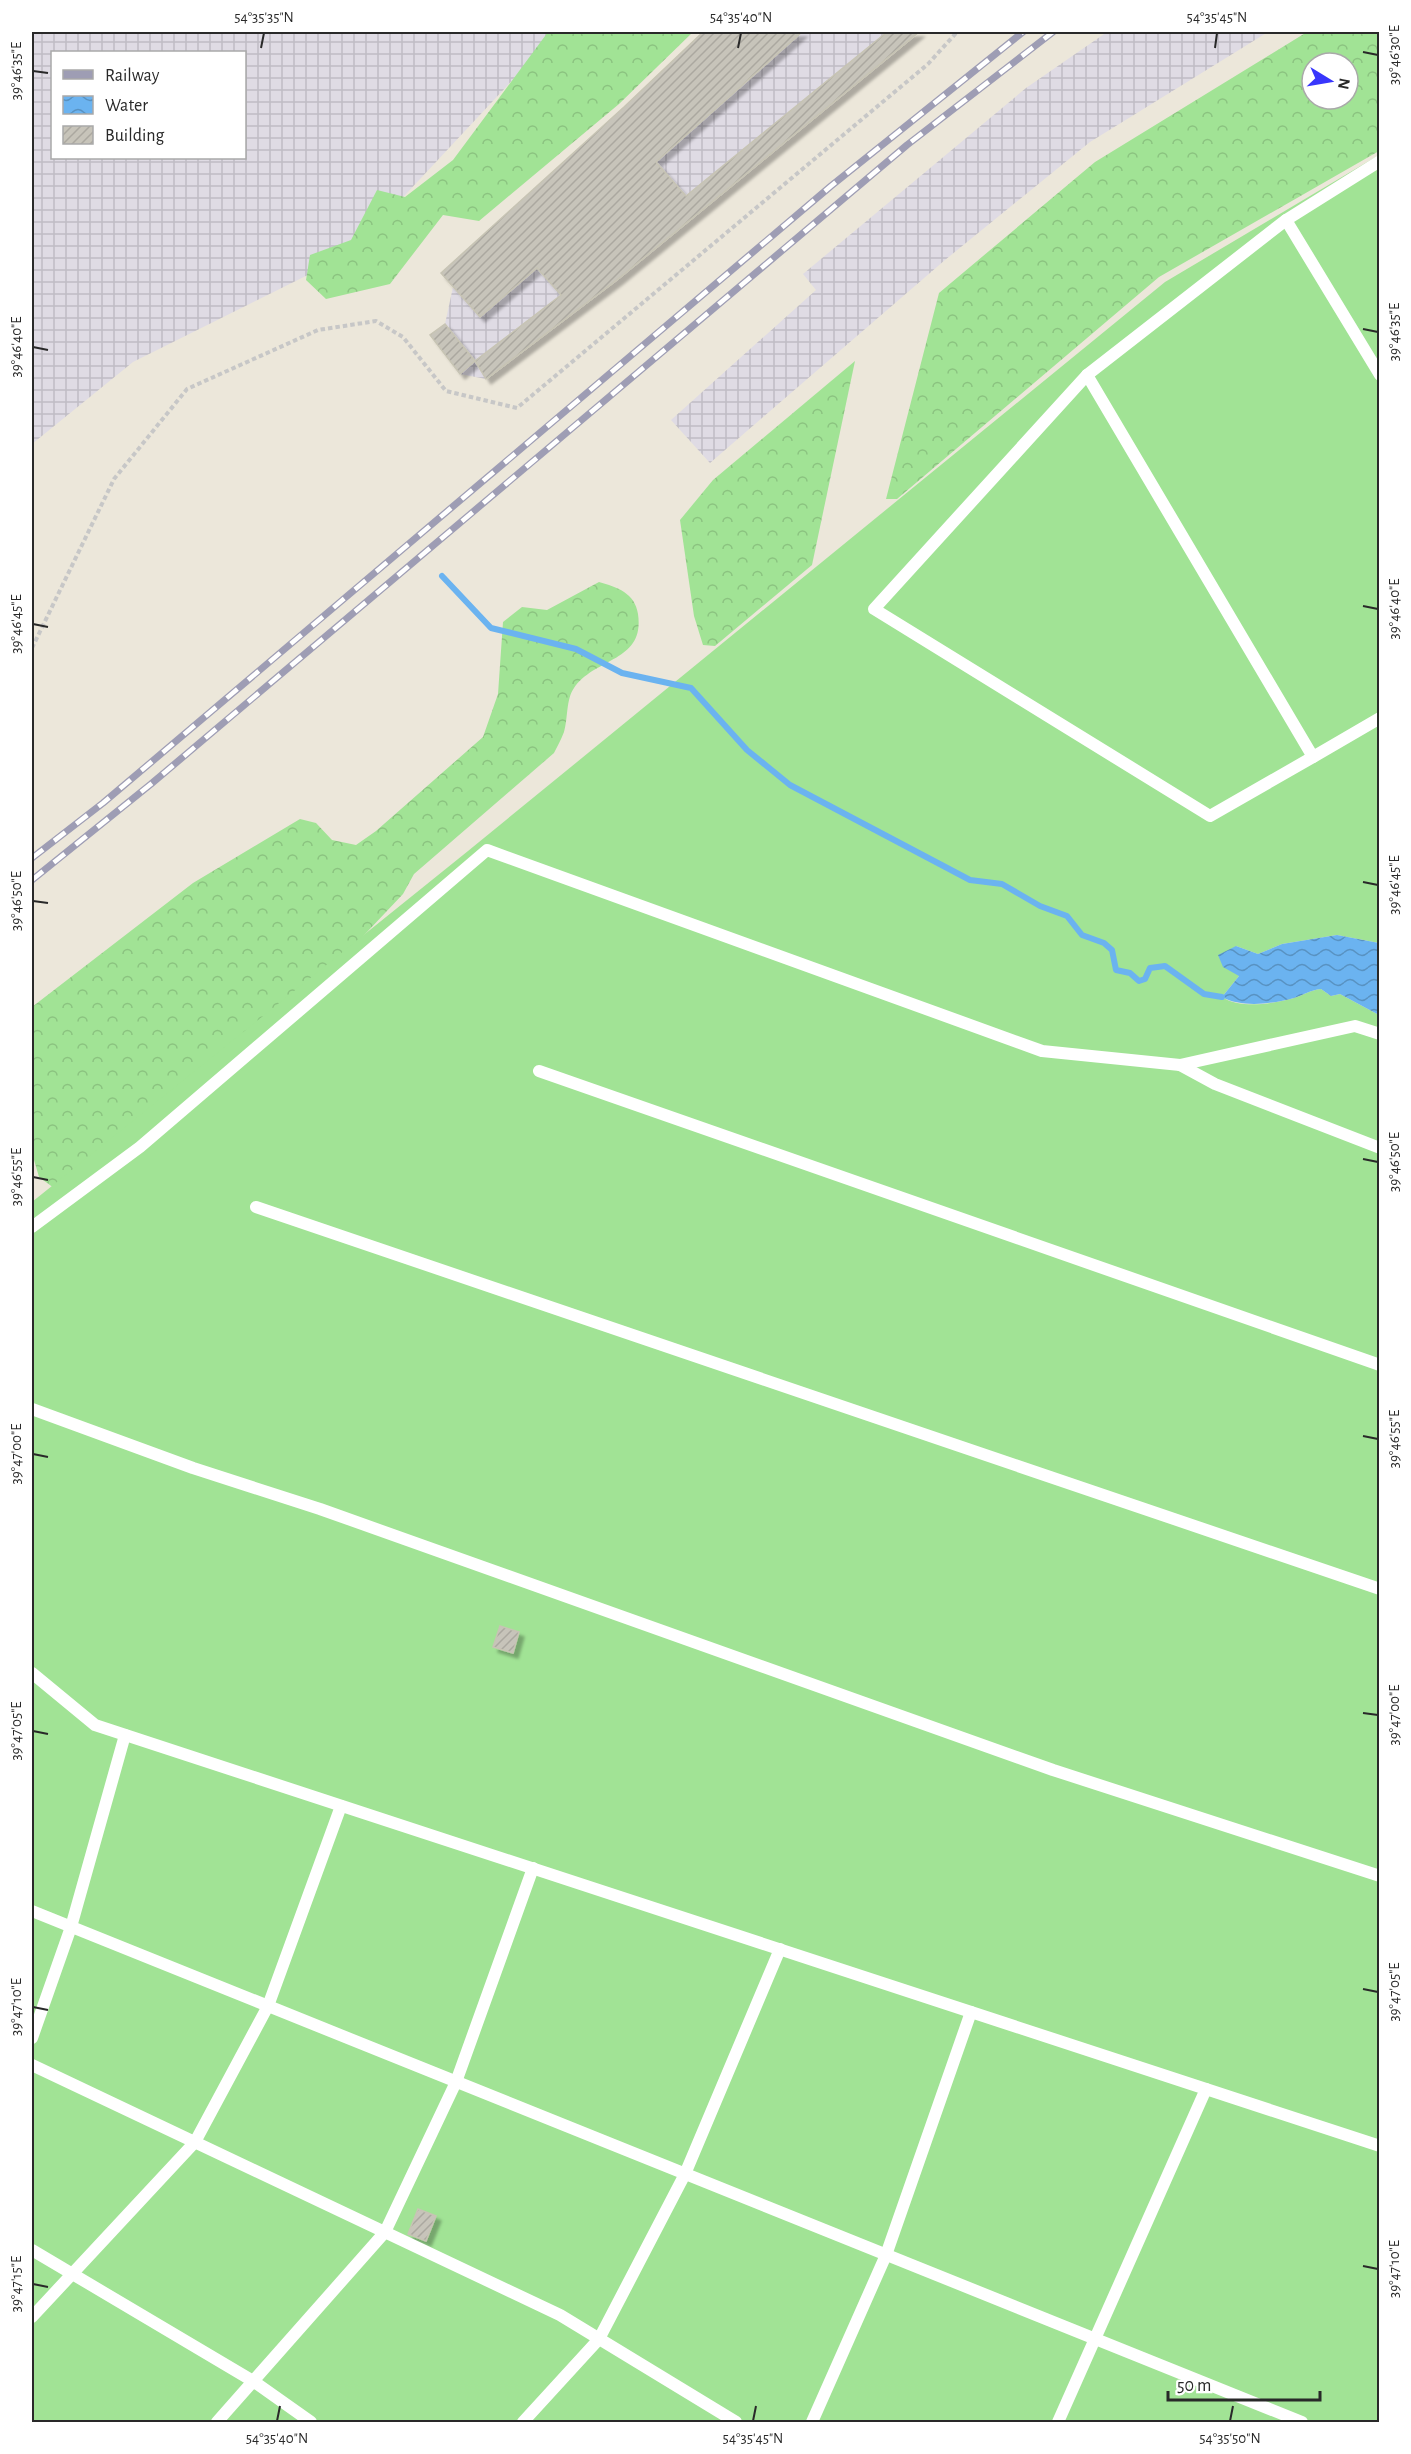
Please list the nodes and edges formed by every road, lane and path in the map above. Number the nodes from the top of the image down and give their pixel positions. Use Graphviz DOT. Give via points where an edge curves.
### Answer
graph roads {
  1 [pos="957,32"];
  2 [pos="1380,161"];
  3 [pos="1286,220"];
  4 [pos="1087,375"];
  5 [pos="1380,375"];
  6 [pos="32,648"];
  7 [pos="1380,718"];
  8 [pos="1313,757"];
  9 [pos="1380,1034"];
  10 [pos="1180,1065"];
  11 [pos="539,1071"];
  12 [pos="1380,1148"];
  13 [pos="256,1207"];
  14 [pos="32,1227"];
  15 [pos="1380,1365"];
  16 [pos="32,1409"];
  17 [pos="1380,1589"];
  18 [pos="32,1673"];
  19 [pos="125,1735"];
  20 [pos="341,1806"];
  21 [pos="532,1868"];
  22 [pos="1380,1876"];
  23 [pos="32,1911"];
  24 [pos="71,1927"];
  25 [pos="780,1950"];
  26 [pos="268,2006"];
  27 [pos="970,2012"];
  28 [pos="32,2038"];
  29 [pos="32,2064"];
  30 [pos="456,2082"];
  31 [pos="1206,2089"];
  32 [pos="195,2142"];
  33 [pos="1380,2146"];
  34 [pos="685,2174"];
  35 [pos="385,2232"];
  36 [pos="32,2250"];
  37 [pos="886,2255"];
  38 [pos="71,2275"];
  39 [pos="32,2317"];
  40 [pos="599,2339"];
  41 [pos="1096,2340"];
  42 [pos="253,2381"];
  43 [pos="217,2422"];
  44 [pos="311,2422"];
  45 [pos="523,2422"];
  46 [pos="736,2422"];
  47 [pos="812,2422"];
  48 [pos="1058,2422"];
  49 [pos="1302,2422"];
  1 -- 6 [label="path" via="928,64 517,408 446,391 403,336 376,321 318,330 187,389 114,479"];
  2 -- 3 [label="lane"];
  3 -- 4 [label="lane"];
  3 -- 5 [label="lane"];
  4 -- 8 [label="lane"];
  4 -- 8 [label="lane" via="874,609 1210,816"];
  7 -- 8 [label="lane"];
  9 -- 10 [label="lane" via="1355,1026"];
  10 -- 12 [label="lane" via="1215,1084"];
  10 -- 14 [label="lane" via="1042,1051 487,850 140,1147"];
  11 -- 15 [label="lane"];
  13 -- 17 [label="lane"];
  16 -- 22 [label="lane" via="1053,1770"];
  18 -- 19 [label="lane" via="95,1725"];
  19 -- 20 [label="lane"];
  19 -- 24 [label="lane"];
  20 -- 21 [label="lane"];
  20 -- 26 [label="lane"];
  21 -- 25 [label="lane"];
  21 -- 30 [label="lane"];
  23 -- 24 [label="lane"];
  24 -- 26 [label="lane"];
  24 -- 28 [label="lane"];
  25 -- 27 [label="lane"];
  25 -- 34 [label="lane"];
  26 -- 30 [label="lane"];
  26 -- 32 [label="lane"];
  27 -- 31 [label="lane"];
  27 -- 37 [label="lane"];
  29 -- 32 [label="lane"];
  30 -- 34 [label="lane"];
  30 -- 35 [label="lane"];
  31 -- 33 [label="lane"];
  31 -- 41 [label="lane"];
  32 -- 35 [label="lane"];
  32 -- 38 [label="lane"];
  34 -- 37 [label="lane"];
  34 -- 40 [label="lane"];
  35 -- 40 [label="lane" via="560,2315"];
  35 -- 42 [label="lane"];
  36 -- 38 [label="lane"];
  37 -- 41 [label="lane"];
  37 -- 47 [label="lane"];
  38 -- 39 [label="lane"];
  38 -- 42 [label="lane"];
  40 -- 45 [label="lane"];
  40 -- 46 [label="lane"];
  41 -- 48 [label="lane"];
  41 -- 49 [label="lane"];
  42 -- 43 [label="lane"];
  42 -- 44 [label="lane"];
}
